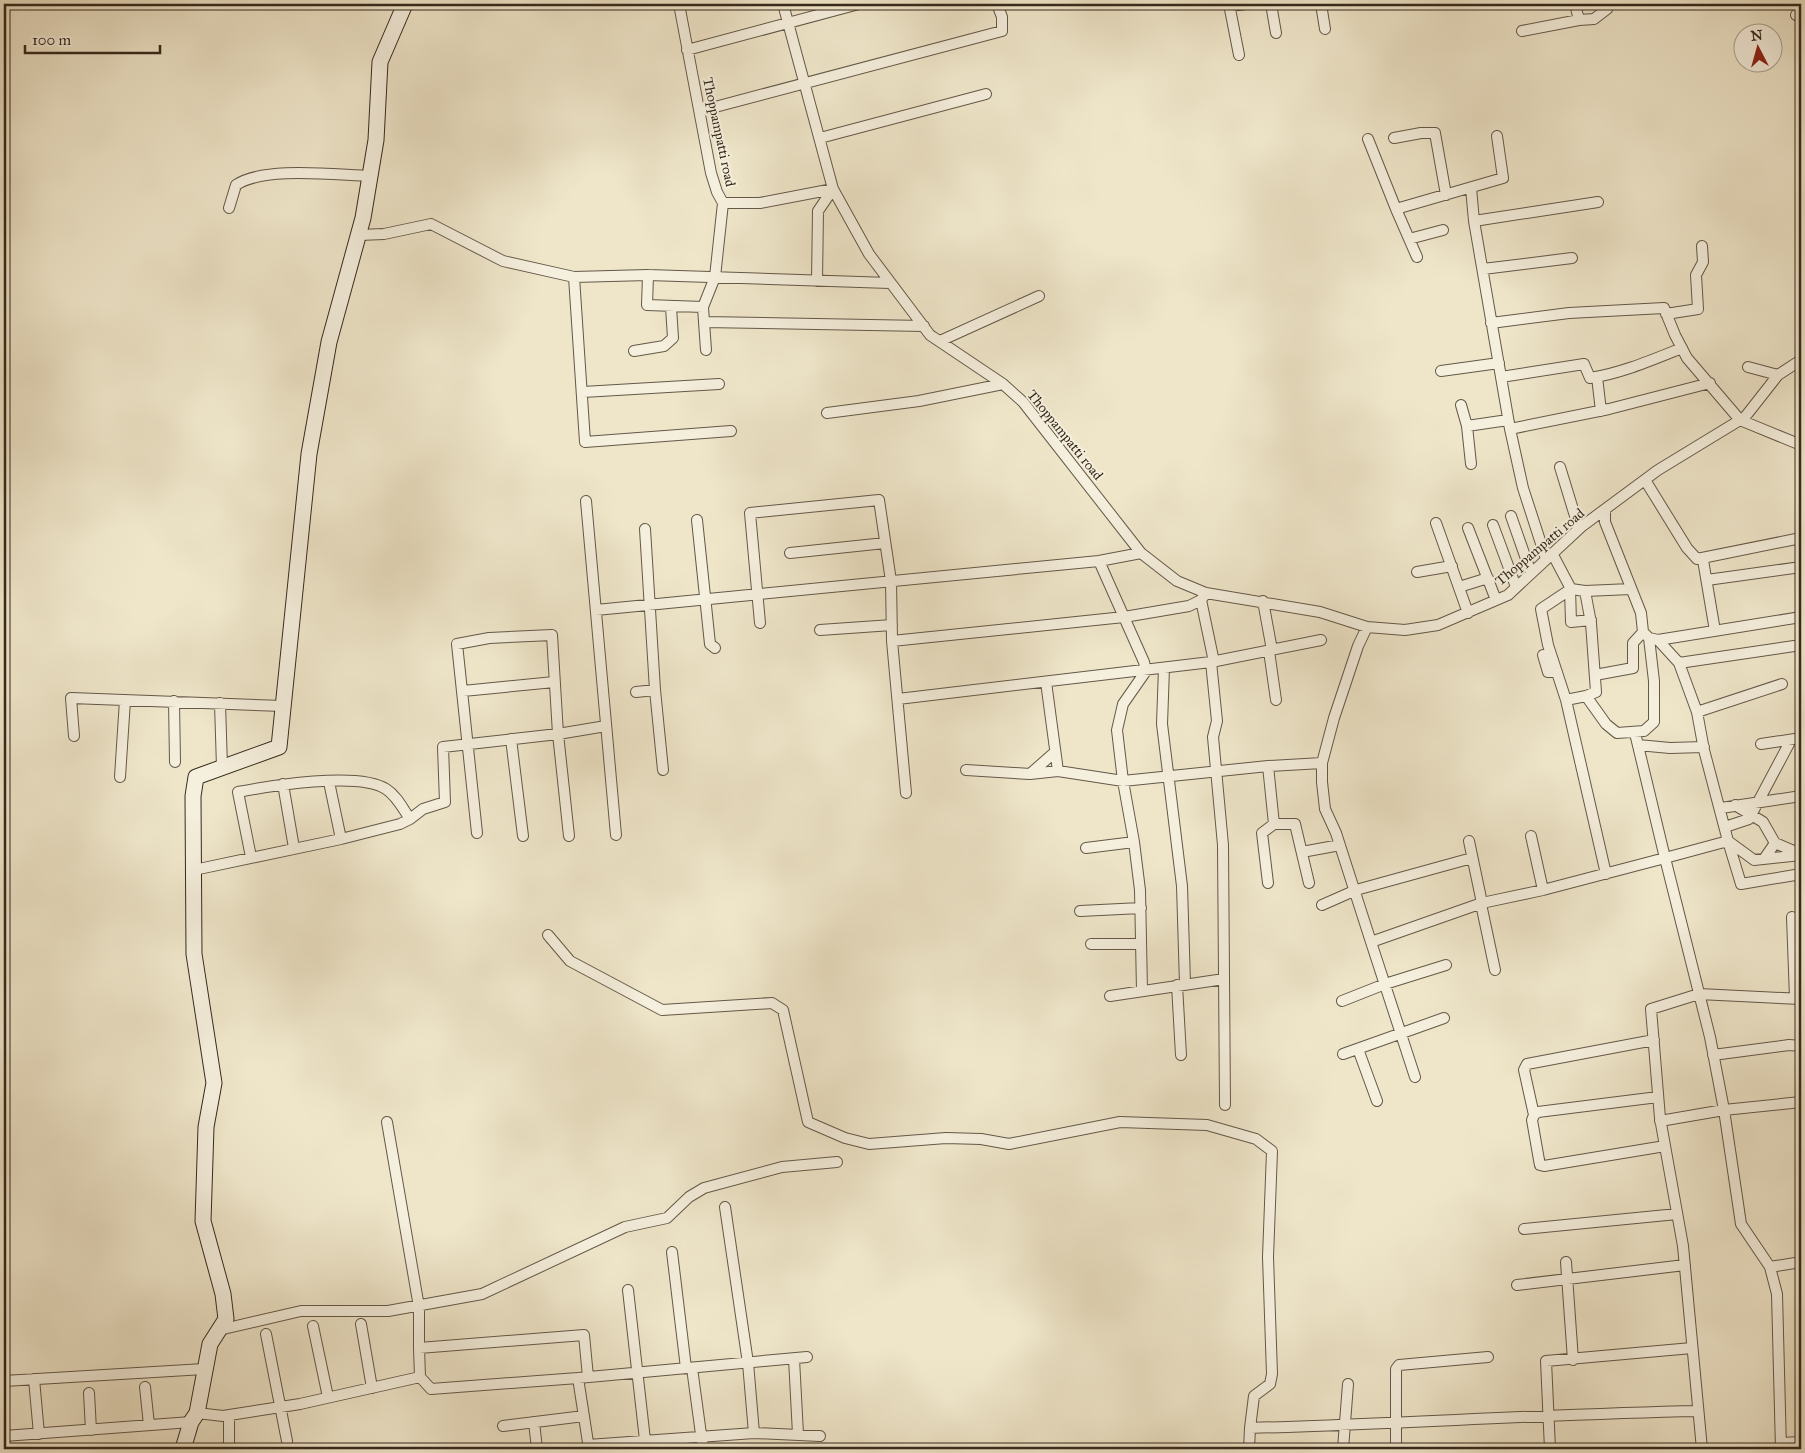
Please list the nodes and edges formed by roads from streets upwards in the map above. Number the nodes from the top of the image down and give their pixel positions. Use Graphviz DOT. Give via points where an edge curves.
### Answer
graph roads {
  1 [pos="405,4"];
  2 [pos="679,4"];
  3 [pos="783,4"];
  4 [pos="859,4"];
  5 [pos="998,4"];
  6 [pos="1246,4"];
  7 [pos="1271,4"];
  8 [pos="1321,4"];
  9 [pos="1575,4"];
  10 [pos="1606,4"];
  11 [pos="1229,5"];
  12 [pos="844,6"];
  13 [pos="1579,20"];
  14 [pos="788,24"];
  15 [pos="1325,29"];
  16 [pos="1522,31"];
  17 [pos="1276,33"];
  18 [pos="687,50"];
  19 [pos="1239,55"];
  20 [pos="805,82"];
  21 [pos="986,94"];
  22 [pos="700,111"];
  23 [pos="1497,136"];
  24 [pos="820,138"];
  25 [pos="1394,138"];
  26 [pos="1368,139"];
  27 [pos="370,176"];
  28 [pos="1471,188"];
  29 [pos="833,189"];
  30 [pos="1446,194"];
  31 [pos="1598,202"];
  32 [pos="723,203"];
  33 [pos="229,208"];
  34 [pos="1396,209"];
  35 [pos="1474,221"];
  36 [pos="1443,230"];
  37 [pos="359,235"];
  38 [pos="1409,239"];
  39 [pos="1702,246"];
  40 [pos="1416,257"];
  41 [pos="1572,258"];
  42 [pos="1483,269"];
  43 [pos="648,275"];
  44 [pos="574,277"];
  45 [pos="715,277"];
  46 [pos="816,281"];
  47 [pos="890,283"];
  48 [pos="1039,296"];
  49 [pos="671,307"];
  50 [pos="703,307"];
  51 [pos="1666,314"];
  52 [pos="704,322"];
  53 [pos="1491,323"];
  54 [pos="924,326"];
  55 [pos="940,341"];
  56 [pos="1682,348"];
  57 [pos="706,350"];
  58 [pos="634,351"];
  59 [pos="1801,360"];
  60 [pos="1499,363"];
  61 [pos="1748,367"];
  62 [pos="1441,371"];
  63 [pos="1778,374"];
  64 [pos="1501,377"];
  65 [pos="1598,377"];
  66 [pos="1710,383"];
  67 [pos="719,384"];
  68 [pos="1003,384"];
  69 [pos="583,392"];
  70 [pos="1461,405"];
  71 [pos="1601,411"];
  72 [pos="827,413"];
  73 [pos="1740,420"];
  74 [pos="1509,425"];
  75 [pos="1467,426"];
  76 [pos="731,431"];
  77 [pos="1801,445"];
  78 [pos="1470,464"];
  79 [pos="1560,467"];
  80 [pos="1645,480"];
  81 [pos="586,502"];
  82 [pos="1605,511"];
  83 [pos="1511,516"];
  84 [pos="697,520"];
  85 [pos="1436,523"];
  86 [pos="1493,525"];
  87 [pos="1468,528"];
  88 [pos="645,529"];
  89 [pos="1579,529"];
  90 [pos="1801,538"];
  91 [pos="885,543"];
  92 [pos="790,553"];
  93 [pos="1141,553"];
  94 [pos="1549,556"];
  95 [pos="1703,560"];
  96 [pos="1098,561"];
  97 [pos="1452,566"];
  98 [pos="1801,567"];
  99 [pos="1416,572"];
  100 [pos="1531,573"];
  101 [pos="1488,578"];
  102 [pos="1707,580"];
  103 [pos="890,581"];
  104 [pos="1459,587"];
  105 [pos="1516,587"];
  106 [pos="1571,589"];
  107 [pos="1631,589"];
  108 [pos="1585,591"];
  109 [pos="758,594"];
  110 [pos="1204,596"];
  111 [pos="706,600"];
  112 [pos="1496,600"];
  113 [pos="1263,601"];
  114 [pos="649,606"];
  115 [pos="596,610"];
  116 [pos="1468,613"];
  117 [pos="1801,616"];
  118 [pos="1124,617"];
  119 [pos="1591,620"];
  120 [pos="760,623"];
  121 [pos="892,625"];
  122 [pos="1367,627"];
  123 [pos="820,630"];
  124 [pos="1715,630"];
  125 [pos="1650,637"];
  126 [pos="892,640"];
  127 [pos="1321,640"];
  128 [pos="1801,645"];
  129 [pos="716,648"];
  130 [pos="1270,651"];
  131 [pos="1543,655"];
  132 [pos="1212,662"];
  133 [pos="1679,664"];
  134 [pos="1164,668"];
  135 [pos="1146,671"];
  136 [pos="1557,672"];
  137 [pos="1595,675"];
  138 [pos="554,682"];
  139 [pos="1046,682"];
  140 [pos="1782,684"];
  141 [pos="655,690"];
  142 [pos="463,691"];
  143 [pos="636,692"];
  144 [pos="1586,696"];
  145 [pos="898,699"];
  146 [pos="125,700"];
  147 [pos="1276,700"];
  148 [pos="1566,700"];
  149 [pos="174,701"];
  150 [pos="220,703"];
  151 [pos="283,706"];
  152 [pos="1697,712"];
  153 [pos="606,726"];
  154 [pos="1635,733"];
  155 [pos="558,734"];
  156 [pos="74,736"];
  157 [pos="511,739"];
  158 [pos="1796,739"];
  159 [pos="469,744"];
  160 [pos="1761,744"];
  161 [pos="1638,745"];
  162 [pos="1704,747"];
  163 [pos="1055,752"];
  164 [pos="175,762"];
  165 [pos="1322,763"];
  166 [pos="1268,766"];
  167 [pos="222,767"];
  168 [pos="663,770"];
  169 [pos="966,770"];
  170 [pos="1058,771"];
  171 [pos="1216,772"];
  172 [pos="1030,774"];
  173 [pos="1166,775"];
  174 [pos="120,777"];
  175 [pos="1123,781"];
  176 [pos="329,782"];
  177 [pos="283,784"];
  178 [pos="906,793"];
  179 [pos="1801,796"];
  180 [pos="1759,802"];
  181 [pos="1735,805"];
  182 [pos="1721,808"];
  183 [pos="1750,816"];
  184 [pos="410,820"];
  185 [pos="1274,824"];
  186 [pos="1725,827"];
  187 [pos="477,833"];
  188 [pos="616,835"];
  189 [pos="523,836"];
  190 [pos="569,836"];
  191 [pos="1531,836"];
  192 [pos="341,839"];
  193 [pos="1469,841"];
  194 [pos="1728,841"];
  195 [pos="1134,842"];
  196 [pos="1775,843"];
  197 [pos="1340,844"];
  198 [pos="294,848"];
  199 [pos="1086,848"];
  200 [pos="1302,852"];
  201 [pos="1801,855"];
  202 [pos="251,858"];
  203 [pos="1472,858"];
  204 [pos="1666,858"];
  205 [pos="1764,859"];
  206 [pos="194,870"];
  207 [pos="1606,874"];
  208 [pos="1801,874"];
  209 [pos="1309,882"];
  210 [pos="1268,883"];
  211 [pos="1356,890"];
  212 [pos="1543,890"];
  213 [pos="1481,904"];
  214 [pos="1322,905"];
  215 [pos="1140,908"];
  216 [pos="1080,911"];
  217 [pos="1792,917"];
  218 [pos="548,935"];
  219 [pos="1371,942"];
  220 [pos="1091,944"];
  221 [pos="1141,944"];
  222 [pos="1797,946"];
  223 [pos="1446,965"];
  224 [pos="1495,970"];
  225 [pos="1224,979"];
  226 [pos="1385,984"];
  227 [pos="1181,985"];
  228 [pos="1142,991"];
  229 [pos="1700,994"];
  230 [pos="1110,996"];
  231 [pos="1798,998"];
  232 [pos="1342,1001"];
  233 [pos="1444,1018"];
  234 [pos="1401,1033"];
  235 [pos="1654,1040"];
  236 [pos="1801,1046"];
  237 [pos="1358,1049"];
  238 [pos="1343,1054"];
  239 [pos="1181,1055"];
  240 [pos="1713,1055"];
  241 [pos="1415,1077"];
  242 [pos="1658,1097"];
  243 [pos="1377,1100"];
  244 [pos="1801,1102"];
  245 [pos="1225,1104"];
  246 [pos="1724,1110"];
  247 [pos="1534,1115"];
  248 [pos="1660,1121"];
  249 [pos="387,1122"];
  250 [pos="1665,1146"];
  251 [pos="837,1162"];
  252 [pos="725,1207"];
  253 [pos="1677,1214"];
  254 [pos="1524,1229"];
  255 [pos="672,1252"];
  256 [pos="1566,1262"];
  257 [pos="1801,1262"];
  258 [pos="1685,1265"];
  259 [pos="1770,1268"];
  260 [pos="1568,1280"];
  261 [pos="1517,1285"];
  262 [pos="628,1290"];
  263 [pos="419,1307"];
  264 [pos="361,1324"];
  265 [pos="313,1326"];
  266 [pos="219,1330"];
  267 [pos="266,1334"];
  268 [pos="418,1348"];
  269 [pos="1692,1348"];
  270 [pos="807,1357"];
  271 [pos="1488,1357"];
  272 [pos="794,1358"];
  273 [pos="1573,1360"];
  274 [pos="748,1363"];
  275 [pos="204,1368"];
  276 [pos="689,1368"];
  277 [pos="637,1373"];
  278 [pos="420,1377"];
  279 [pos="583,1378"];
  280 [pos="34,1379"];
  281 [pos="4,1381"];
  282 [pos="1348,1384"];
  283 [pos="145,1386"];
  284 [pos="372,1388"];
  285 [pos="89,1393"];
  286 [pos="328,1397"];
  287 [pos="280,1407"];
  288 [pos="1698,1411"];
  289 [pos="1548,1414"];
  290 [pos="228,1415"];
  291 [pos="584,1416"];
  292 [pos="194,1417"];
  293 [pos="534,1422"];
  294 [pos="1397,1423"];
  295 [pos="149,1425"];
  296 [pos="503,1426"];
  297 [pos="1345,1426"];
  298 [pos="1250,1428"];
  299 [pos="91,1430"];
  300 [pos="754,1433"];
  301 [pos="39,1434"];
  302 [pos="798,1434"];
  303 [pos="4,1436"];
  304 [pos="702,1436"];
  305 [pos="820,1436"];
  306 [pos="645,1440"];
  307 [pos="287,1441"];
  308 [pos="1801,1442"];
  309 [pos="1781,1446"];
  310 [pos="588,1447"];
  311 [pos="183,1449"];
  312 [pos="229,1449"];
  313 [pos="537,1449"];
  314 [pos="703,1449"];
  315 [pos="1250,1449"];
  316 [pos="1343,1449"];
  317 [pos="1396,1449"];
  318 [pos="1550,1449"];
  319 [pos="1702,1449"];
  1 -- 27 [label="street" via="380,62 376,140"];
  2 -- 18 [label="street, Thoppampatti road"];
  3 -- 14 [label="street"];
  4 -- 12 [label="street"];
  5 -- 20 [label="street" via="1002,31"];
  6 -- 11 [label="street"];
  7 -- 17 [label="street"];
  8 -- 15 [label="street"];
  9 -- 13 [label="street"];
  10 -- 13 [label="street" via="1607,9 1594,19"];
  11 -- 19 [label="street"];
  12 -- 14 [label="street"];
  13 -- 16 [label="street"];
  14 -- 18 [label="street"];
  14 -- 20 [label="street"];
  18 -- 22 [label="street, Thoppampatti road"];
  20 -- 22 [label="street"];
  20 -- 24 [label="street"];
  21 -- 24 [label="street"];
  22 -- 32 [label="street, Thoppampatti road" via="711,173"];
  23 -- 28 [label="street" via="1503,178"];
  24 -- 29 [label="street"];
  25 -- 30 [label="street" via="1435,133"];
  26 -- 34 [label="street"];
  27 -- 33 [label="street" via="275,173 245,178 236,185"];
  27 -- 37 [label="street"];
  28 -- 30 [label="street"];
  28 -- 35 [label="street"];
  29 -- 32 [label="street, Thoppampatti road" via="760,203"];
  29 -- 46 [label="street" via="818,211"];
  29 -- 47 [label="street, Thoppampatti road" via="869,254"];
  30 -- 34 [label="street"];
  31 -- 35 [label="street"];
  32 -- 45 [label="street"];
  34 -- 38 [label="street"];
  35 -- 42 [label="street"];
  36 -- 38 [label="street"];
  37 -- 44 [label="street" via="384,234 431,224 502,261"];
  37 -- 151 [label="street" via="329,342 309,454"];
  38 -- 40 [label="street"];
  39 -- 51 [label="street" via="1702,262 1696,275 1698,309"];
  41 -- 42 [label="street"];
  42 -- 53 [label="street"];
  43 -- 44 [label="street"];
  43 -- 45 [label="street"];
  43 -- 49 [label="street" via="647,305"];
  44 -- 69 [label="street"];
  45 -- 46 [label="street"];
  45 -- 50 [label="street"];
  46 -- 47 [label="street"];
  47 -- 54 [label="street, Thoppampatti road"];
  48 -- 55 [label="street"];
  49 -- 50 [label="street"];
  49 -- 58 [label="street" via="673,338 664,346"];
  50 -- 52 [label="street"];
  51 -- 53 [label="street" via="1664,308 1569,313"];
  51 -- 56 [label="street"];
  52 -- 54 [label="street"];
  52 -- 57 [label="street"];
  53 -- 60 [label="street"];
  54 -- 55 [label="street, Thoppampatti road"];
  55 -- 68 [label="street, Thoppampatti road"];
  56 -- 65 [label="street"];
  56 -- 66 [label="street"];
  59 -- 63 [label="street"];
  60 -- 62 [label="street"];
  60 -- 64 [label="street"];
  61 -- 63 [label="street"];
  63 -- 73 [label="street, Thoppampatti road" via="1764,395"];
  64 -- 65 [label="street" via="1584,364 1590,378"];
  64 -- 74 [label="street"];
  65 -- 71 [label="street"];
  66 -- 71 [label="street"];
  66 -- 73 [label="street"];
  67 -- 69 [label="street"];
  68 -- 72 [label="street" via="919,401"];
  68 -- 93 [label="street, Thoppampatti road" via="1022,402"];
  69 -- 76 [label="street" via="586,442"];
  70 -- 75 [label="street"];
  71 -- 74 [label="street"];
  73 -- 77 [label="street"];
  73 -- 80 [label="street, Thoppampatti road"];
  74 -- 75 [label="street"];
  74 -- 94 [label="street" via="1523,488"];
  75 -- 78 [label="street"];
  79 -- 89 [label="street"];
  80 -- 82 [label="street, Thoppampatti road"];
  80 -- 95 [label="street" via="1687,548"];
  81 -- 115 [label="street"];
  82 -- 89 [label="street, Thoppampatti road"];
  82 -- 107 [label="street" via="1605,522"];
  83 -- 100 [label="street"];
  84 -- 111 [label="street"];
  85 -- 97 [label="street"];
  86 -- 105 [label="street"];
  87 -- 101 [label="street"];
  88 -- 114 [label="street"];
  89 -- 94 [label="street, Thoppampatti road"];
  90 -- 95 [label="street"];
  91 -- 92 [label="street"];
  91 -- 103 [label="street"];
  91 -- 109 [label="street" via="879,500 750,514"];
  93 -- 96 [label="street"];
  93 -- 110 [label="street, Thoppampatti road" via="1177,581"];
  94 -- 100 [label="street, Thoppampatti road"];
  94 -- 106 [label="street"];
  95 -- 102 [label="street"];
  96 -- 103 [label="street"];
  96 -- 118 [label="street"];
  97 -- 99 [label="street"];
  97 -- 104 [label="street"];
  98 -- 102 [label="street"];
  100 -- 105 [label="street, Thoppampatti road"];
  101 -- 104 [label="street"];
  101 -- 112 [label="street"];
  102 -- 124 [label="street"];
  103 -- 109 [label="street"];
  103 -- 121 [label="street"];
  104 -- 116 [label="street"];
  105 -- 112 [label="street, Thoppampatti road"];
  106 -- 108 [label="street"];
  106 -- 119 [label="street" via="1571,622"];
  106 -- 136 [label="street" via="1540,609"];
  107 -- 108 [label="street"];
  107 -- 125 [label="street"];
  108 -- 119 [label="street"];
  109 -- 111 [label="street"];
  109 -- 120 [label="street"];
  110 -- 113 [label="street, Thoppampatti road"];
  110 -- 118 [label="street" via="1189,606"];
  110 -- 132 [label="street"];
  111 -- 114 [label="street"];
  111 -- 129 [label="street" via="710,644"];
  112 -- 116 [label="street, Thoppampatti road"];
  113 -- 122 [label="street, Thoppampatti road" via="1320,612"];
  113 -- 130 [label="street"];
  114 -- 115 [label="street"];
  114 -- 141 [label="street"];
  115 -- 153 [label="street"];
  116 -- 122 [label="street, Thoppampatti road" via="1438,625 1413,629"];
  117 -- 124 [label="street"];
  118 -- 126 [label="street"];
  118 -- 135 [label="street"];
  119 -- 137 [label="street"];
  121 -- 123 [label="street"];
  121 -- 126 [label="street"];
  122 -- 165 [label="street" via="1358,646"];
  124 -- 125 [label="street"];
  125 -- 133 [label="street"];
  125 -- 137 [label="street" via="1633,642 1633,668"];
  125 -- 154 [label="street" via="1654,722 1644,731"];
  126 -- 145 [label="street"];
  127 -- 130 [label="street"];
  128 -- 133 [label="street"];
  130 -- 132 [label="street"];
  130 -- 147 [label="street"];
  131 -- 136 [label="street" via="1548,672"];
  132 -- 134 [label="street"];
  132 -- 171 [label="street" via="1218,721 1213,737"];
  133 -- 152 [label="street"];
  134 -- 135 [label="street"];
  134 -- 173 [label="street" via="1162,724"];
  135 -- 139 [label="street"];
  135 -- 175 [label="street" via="1123,704 1117,730"];
  136 -- 148 [label="street"];
  137 -- 144 [label="street" via="1596,692"];
  138 -- 142 [label="street"];
  138 -- 142 [label="street" via="552,635 489,638 457,644"];
  138 -- 155 [label="street"];
  139 -- 145 [label="street"];
  139 -- 163 [label="street"];
  140 -- 152 [label="street"];
  141 -- 143 [label="street"];
  141 -- 168 [label="street"];
  142 -- 159 [label="street"];
  144 -- 148 [label="street"];
  144 -- 154 [label="street" via="1606,724 1617,733"];
  145 -- 178 [label="street"];
  146 -- 149 [label="street"];
  146 -- 156 [label="street" via="71,698"];
  146 -- 174 [label="street"];
  148 -- 207 [label="street"];
  149 -- 150 [label="street"];
  149 -- 164 [label="street"];
  150 -- 151 [label="street"];
  150 -- 167 [label="street"];
  151 -- 167 [label="street" via="278,747"];
  152 -- 162 [label="street"];
  153 -- 155 [label="street"];
  153 -- 188 [label="street"];
  154 -- 161 [label="street"];
  155 -- 157 [label="street"];
  155 -- 190 [label="street"];
  157 -- 159 [label="street"];
  157 -- 189 [label="street"];
  158 -- 160 [label="street"];
  158 -- 180 [label="street"];
  159 -- 184 [label="street" via="443,748 445,802 423,808"];
  159 -- 187 [label="street"];
  161 -- 162 [label="street"];
  161 -- 204 [label="street"];
  162 -- 182 [label="street"];
  163 -- 170 [label="street"];
  163 -- 172 [label="street"];
  165 -- 166 [label="street"];
  165 -- 197 [label="street" via="1325,809"];
  166 -- 171 [label="street"];
  166 -- 185 [label="street"];
  167 -- 206 [label="street" via="196,777 193,796"];
  169 -- 172 [label="street"];
  170 -- 172 [label="street"];
  170 -- 175 [label="street"];
  171 -- 173 [label="street"];
  171 -- 225 [label="street" via="1223,845"];
  173 -- 175 [label="street"];
  173 -- 227 [label="street" via="1182,886"];
  175 -- 195 [label="street"];
  176 -- 177 [label="street"];
  176 -- 184 [label="street" via="370,782 386,789 400,802"];
  176 -- 192 [label="street"];
  177 -- 198 [label="street"];
  177 -- 202 [label="street" via="238,792"];
  179 -- 180 [label="street"];
  180 -- 181 [label="street"];
  180 -- 183 [label="street"];
  181 -- 182 [label="street"];
  181 -- 183 [label="street"];
  182 -- 186 [label="street"];
  183 -- 186 [label="street"];
  183 -- 196 [label="street" via="1763,822"];
  184 -- 192 [label="street"];
  185 -- 200 [label="street" via="1295,824"];
  185 -- 210 [label="street" via="1262,833"];
  186 -- 194 [label="street"];
  191 -- 212 [label="street"];
  192 -- 198 [label="street"];
  193 -- 203 [label="street"];
  194 -- 204 [label="street"];
  194 -- 205 [label="street" via="1754,860"];
  194 -- 208 [label="street" via="1741,884"];
  195 -- 199 [label="street"];
  195 -- 215 [label="street"];
  196 -- 201 [label="street"];
  196 -- 205 [label="street"];
  197 -- 200 [label="street"];
  197 -- 211 [label="street"];
  198 -- 202 [label="street"];
  200 -- 209 [label="street"];
  201 -- 205 [label="street"];
  202 -- 206 [label="street"];
  203 -- 211 [label="street"];
  203 -- 213 [label="street"];
  204 -- 207 [label="street"];
  204 -- 229 [label="street"];
  206 -- 266 [label="street" via="194,954 214,1083 206,1128 203,1221 223,1294 226,1318"];
  207 -- 212 [label="street"];
  211 -- 214 [label="street"];
  211 -- 219 [label="street"];
  212 -- 213 [label="street"];
  213 -- 219 [label="street"];
  213 -- 224 [label="street"];
  215 -- 216 [label="street"];
  215 -- 221 [label="street"];
  217 -- 222 [label="street"];
  218 -- 298 [label="street" via="570,961 662,1010 772,1003 783,1010 808,1122 845,1138 869,1144 946,1138 1009,1144 1120,1122 1207,1125 1256,1139 1272,1151 1268,1257 1272,1374 1270,1384 1254,1396"];
  219 -- 226 [label="street"];
  220 -- 221 [label="street"];
  221 -- 228 [label="street"];
  222 -- 231 [label="street"];
  223 -- 226 [label="street"];
  225 -- 227 [label="street"];
  225 -- 245 [label="street"];
  226 -- 232 [label="street"];
  226 -- 234 [label="street"];
  227 -- 228 [label="street"];
  227 -- 239 [label="street"];
  228 -- 230 [label="street"];
  229 -- 231 [label="street"];
  229 -- 235 [label="street" via="1651,1009"];
  229 -- 240 [label="street"];
  233 -- 234 [label="street"];
  234 -- 237 [label="street"];
  234 -- 241 [label="street"];
  235 -- 242 [label="street"];
  235 -- 247 [label="street" via="1527,1064 1524,1070"];
  236 -- 240 [label="street"];
  237 -- 238 [label="street"];
  237 -- 243 [label="street"];
  240 -- 246 [label="street"];
  242 -- 247 [label="street"];
  242 -- 248 [label="street"];
  244 -- 246 [label="street"];
  246 -- 248 [label="street"];
  246 -- 259 [label="street" via="1741,1224"];
  247 -- 250 [label="street" via="1532,1120 1539,1160 1544,1166"];
  248 -- 250 [label="street"];
  249 -- 263 [label="street"];
  250 -- 253 [label="street"];
  251 -- 263 [label="street" via="782,1167 704,1188 688,1197 667,1218 625,1228 482,1294"];
  252 -- 274 [label="street"];
  253 -- 254 [label="street"];
  253 -- 258 [label="street"];
  255 -- 276 [label="street"];
  256 -- 260 [label="street"];
  257 -- 259 [label="street"];
  258 -- 260 [label="street"];
  258 -- 269 [label="street"];
  259 -- 309 [label="street" via="1777,1294"];
  260 -- 261 [label="street"];
  260 -- 273 [label="street"];
  262 -- 277 [label="street"];
  263 -- 266 [label="street" via="388,1311 301,1311"];
  263 -- 268 [label="street"];
  264 -- 284 [label="street"];
  265 -- 286 [label="street"];
  266 -- 275 [label="street" via="210,1344"];
  267 -- 287 [label="street"];
  268 -- 278 [label="street"];
  268 -- 279 [label="street" via="584,1335"];
  269 -- 273 [label="street"];
  269 -- 288 [label="street"];
  270 -- 272 [label="street"];
  271 -- 294 [label="street" via="1399,1366 1396,1369"];
  272 -- 274 [label="street"];
  272 -- 302 [label="street"];
  273 -- 289 [label="street" via="1546,1361"];
  274 -- 276 [label="street"];
  274 -- 300 [label="street"];
  275 -- 280 [label="street"];
  275 -- 292 [label="street"];
  276 -- 277 [label="street"];
  276 -- 304 [label="street"];
  277 -- 279 [label="street"];
  277 -- 306 [label="street"];
  278 -- 279 [label="street" via="430,1388"];
  278 -- 284 [label="street"];
  279 -- 291 [label="street"];
  280 -- 281 [label="street"];
  280 -- 301 [label="street"];
  282 -- 297 [label="street"];
  283 -- 295 [label="street"];
  284 -- 286 [label="street"];
  285 -- 299 [label="street"];
  286 -- 287 [label="street"];
  287 -- 290 [label="street"];
  287 -- 307 [label="street"];
  288 -- 289 [label="street"];
  288 -- 319 [label="street"];
  289 -- 294 [label="street"];
  289 -- 318 [label="street"];
  290 -- 292 [label="street"];
  290 -- 312 [label="street"];
  291 -- 293 [label="street"];
  291 -- 310 [label="street"];
  292 -- 295 [label="street"];
  292 -- 311 [label="street"];
  293 -- 296 [label="street"];
  293 -- 313 [label="street"];
  294 -- 297 [label="street"];
  294 -- 317 [label="street"];
  295 -- 299 [label="street"];
  297 -- 298 [label="street"];
  297 -- 316 [label="street"];
  298 -- 315 [label="street"];
  299 -- 301 [label="street"];
  300 -- 302 [label="street"];
  300 -- 304 [label="street"];
  301 -- 303 [label="street"];
  302 -- 305 [label="street"];
  304 -- 306 [label="street"];
  304 -- 314 [label="street"];
  306 -- 310 [label="street"];
  308 -- 309 [label="street"];
}
